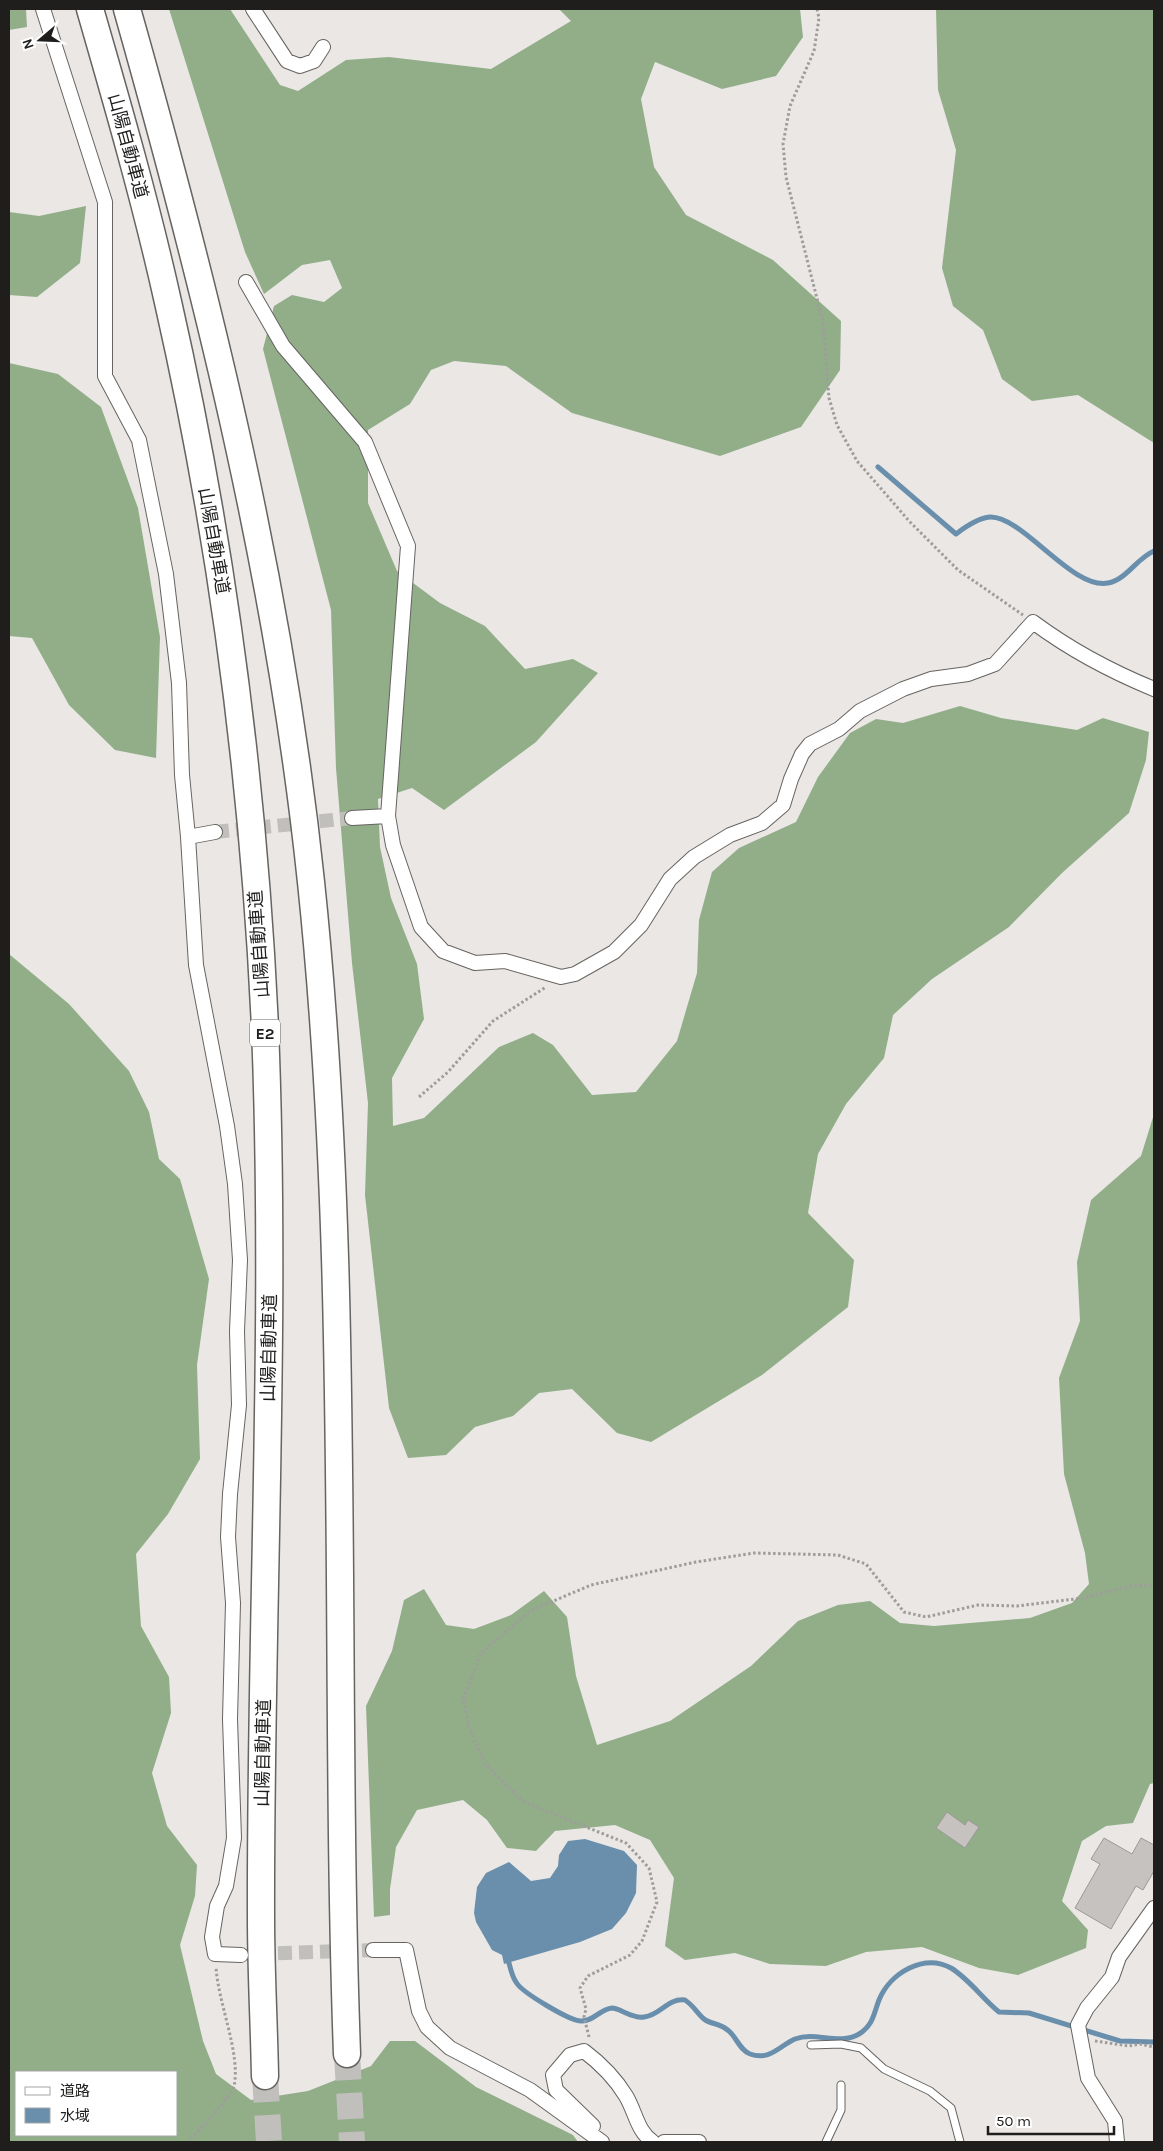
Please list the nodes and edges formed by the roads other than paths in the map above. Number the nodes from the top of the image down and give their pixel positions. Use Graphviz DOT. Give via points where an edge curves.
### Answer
graph roads {
  1 [pos="43,9"];
  2 [pos="90,9"];
  3 [pos="127,9"];
  4 [pos="252,9"];
  5 [pos="323,47"];
  6 [pos="246,282"];
  7 [pos="1154,689"];
  8 [pos="388,816"];
  9 [pos="352,818"];
  10 [pos="215,832"];
  11 [pos="188,837"];
  12 [pos="1154,1908"];
  13 [pos="373,1950"];
  14 [pos="241,1955"];
  15 [pos="811,2045"];
  16 [pos="347,2054"];
  17 [pos="265,2076"];
  18 [pos="841,2085"];
  19 [pos="602,2142"];
  20 [pos="653,2142"];
  21 [pos="664,2142"];
  22 [pos="698,2142"];
  23 [pos="826,2142"];
  24 [pos="960,2142"];
  25 [pos="1117,2142"];
  1 -- 11 [label="street" via="105,202 105,376 138,440 166,574 179,683"];
  2 -- 17 [label="highway, 山陽自動車道 / E2" via="132,156 168,303 198,448 224,603 242,743 254,878 265,1025 269,1181 261,1911"];
  3 -- 16 [label="highway, 山陽自動車道" via="184,214 238,437 268,586 311,880 327,1086 337,1304 342,1910"];
  4 -- 5 [label="street" via="287,60 300,66 314,61"];
  6 -- 8 [label="street" via="283,346 365,442 408,546"];
  7 -- 8 [label="street" via="1068,648 1033,622 995,664 968,674 931,679 903,689 860,711 839,729 810,744 802,754 783,805 762,823 730,835 694,857 670,879 641,925 614,952 575,974 561,977 505,960 475,963 443,951 421,927 393,845"];
  8 -- 9 [label="street"];
  10 -- 11 [label="street"];
  11 -- 14 [label="street" via="196,965 227,1126 240,1260 237,1331 239,1405 228,1538 233,1603 230,1719 234,1838 226,1886 217,1906 212,1937 215,1954"];
  12 -- 25 [label="street" via="1119,1957 1112,1977 1087,2008 1079,2034 1088,2078 1114,2121"];
  13 -- 19 [label="street" via="406,1950 419,2011 427,2027 450,2048 530,2090"];
  15 -- 24 [label="lane" via="840,2044 860,2048 884,2069 930,2091 951,2108"];
  18 -- 23 [label="lane" via="840,2110"];
  19 -- 20 [label="street" via="593,2125 556,2090 553,2075 570,2054 584,2051 601,2063 626,2096 642,2134"];
  21 -- 22 [label="street"];
}
